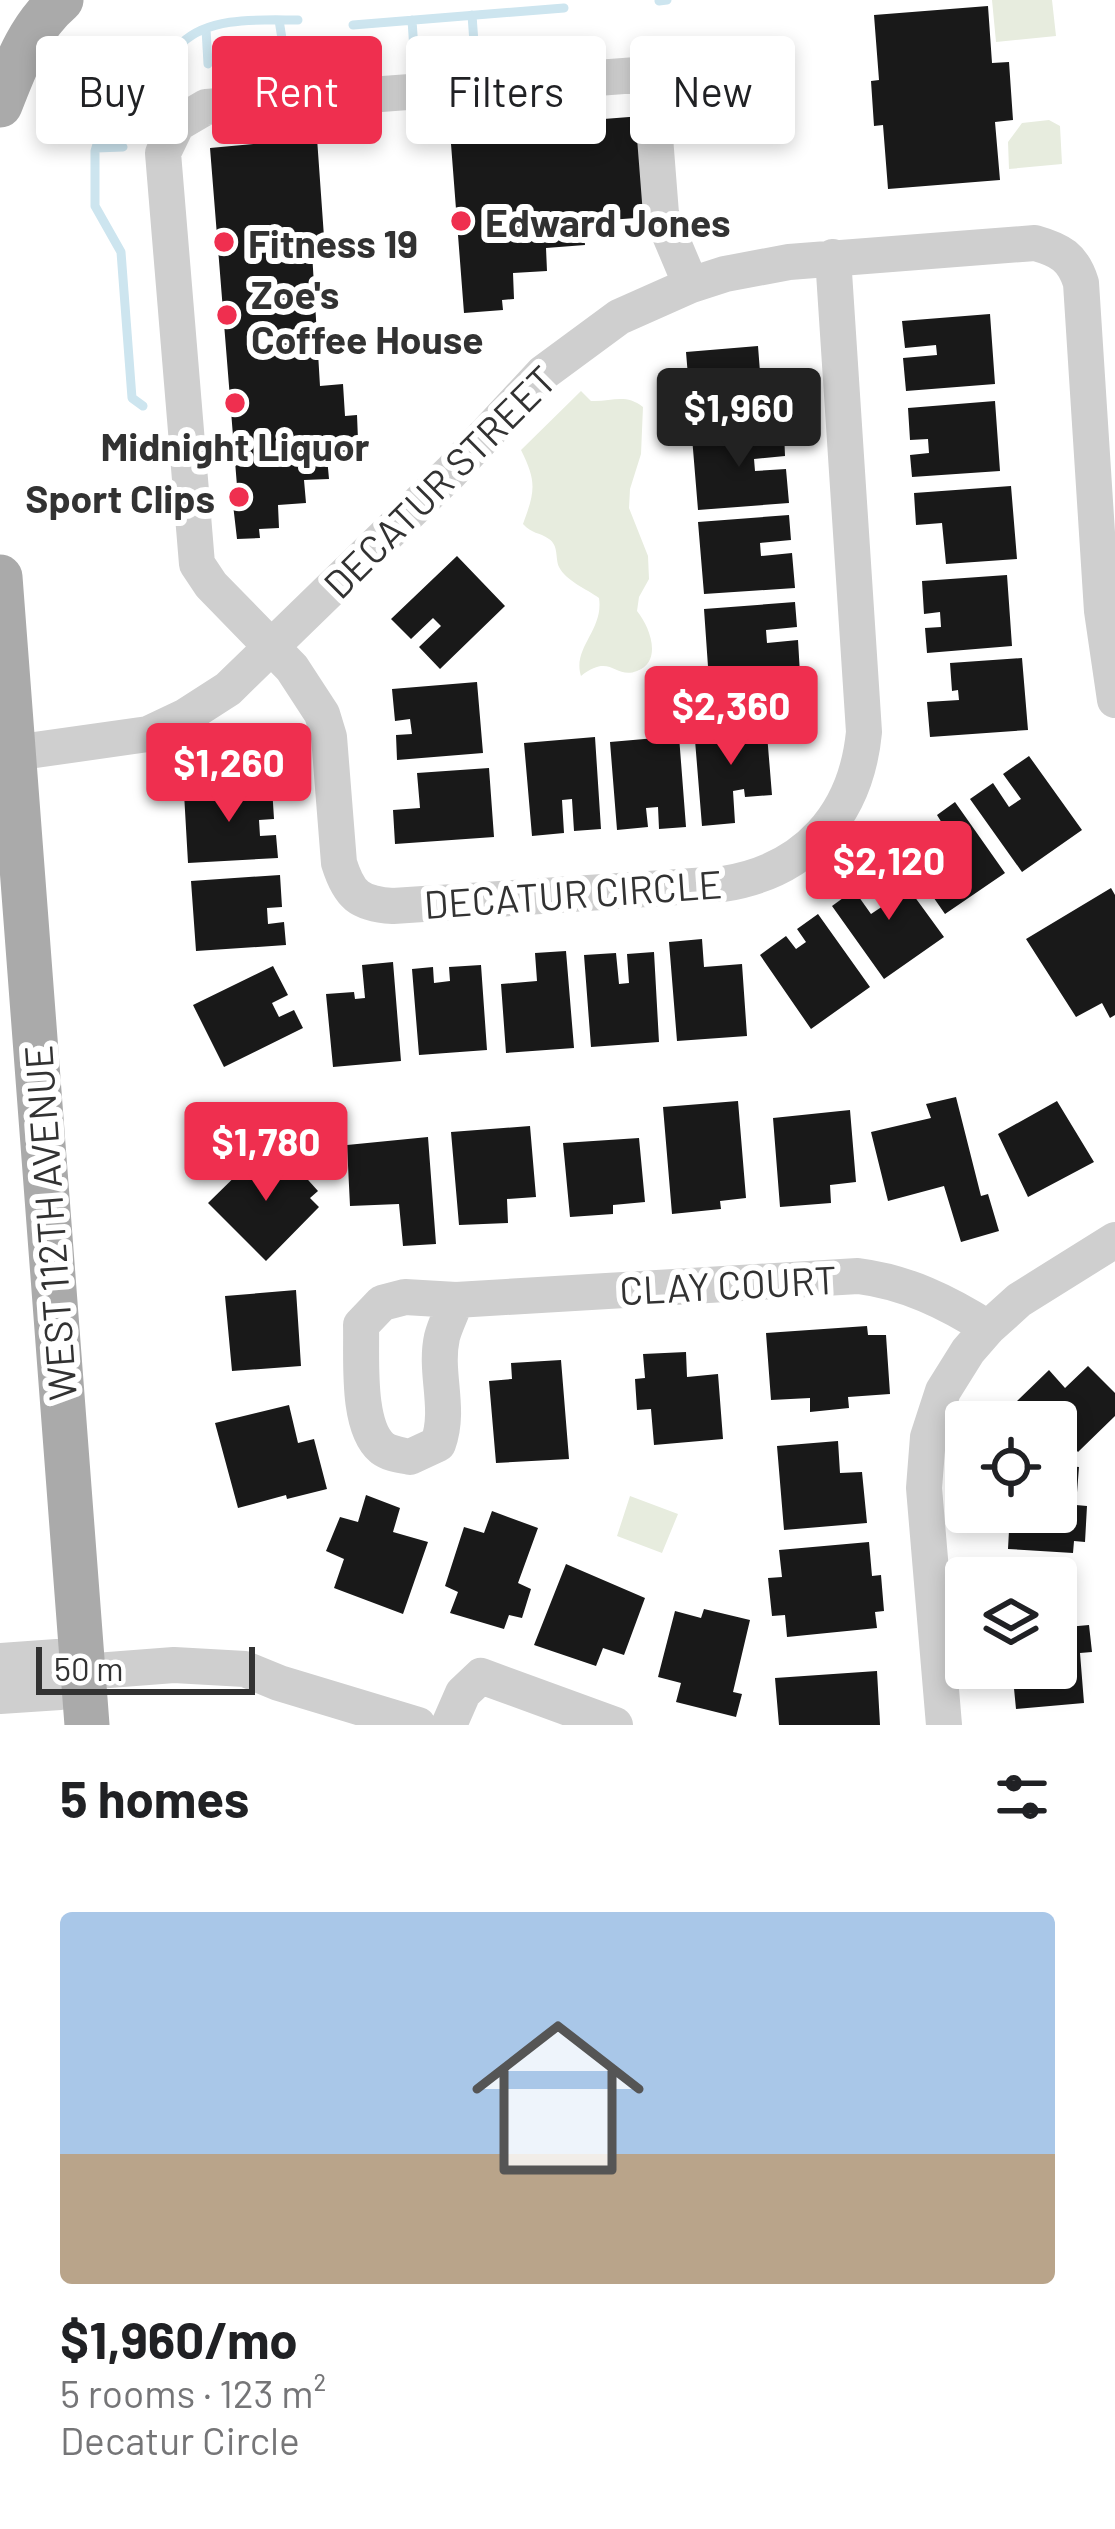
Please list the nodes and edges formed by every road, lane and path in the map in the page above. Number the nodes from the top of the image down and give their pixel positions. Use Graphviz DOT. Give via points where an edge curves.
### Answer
graph roads {
  1 [pos="61,0"];
  2 [pos="0,105"];
  3 [pos="833,257"];
  4 [pos="691,284"];
  5 [pos="0,577"];
  6 [pos="1108,610"];
  7 [pos="272,646"];
  8 [pos="1115,700"];
  9 [pos="4,752"];
  10 [pos="1115,1240"];
  11 [pos="457,1300"];
  12 [pos="988,1328"];
  13 [pos="0,1661"];
  14 [pos="83,1672"];
  15 [pos="0,1696"];
  16 [pos="87,1725"];
  17 [pos="418,1725"];
  18 [pos="449,1725"];
  19 [pos="615,1725"];
  20 [pos="944,1725"];
  1 -- 2 [label="main road" via="21,52"];
  3 -- 4 [label="street, DECATUR STREET"];
  3 -- 6 [label="street, DECATUR STREET" via="1035,243 1076,266"];
  3 -- 7 [label="street, DECATUR CIRCLE" via="864,732 850,791 799,856 723,884 364,902 339,863 322,714"];
  4 -- 7 [label="street, DECATUR STREET" via="620,317 543,373"];
  4 -- 7 [label="street" via="661,214 651,86 638,75 206,107 177,124 163,153 197,564"];
  5 -- 9 [label="main road, WEST 112TH AVENUE"];
  6 -- 8 [label="street"];
  7 -- 9 [label="street, DECATUR STREET" via="229,689 148,734"];
  9 -- 14 [label="main road, WEST 112TH AVENUE"];
  10 -- 12 [label="street"];
  11 -- 12 [label="street, CLAY COURT" via="858,1276 904,1285"];
  12 -- 20 [label="street" via="943,1391 928,1437 924,1488"];
  13 -- 14 [label="street" via="57,1657"];
  14 -- 15 [label="street" via="59,1692"];
  14 -- 16 [label="main road, WEST 112TH AVENUE"];
  14 -- 17 [label="street" via="245,1669"];
  18 -- 19 [label="street" via="481,1676"];
}
